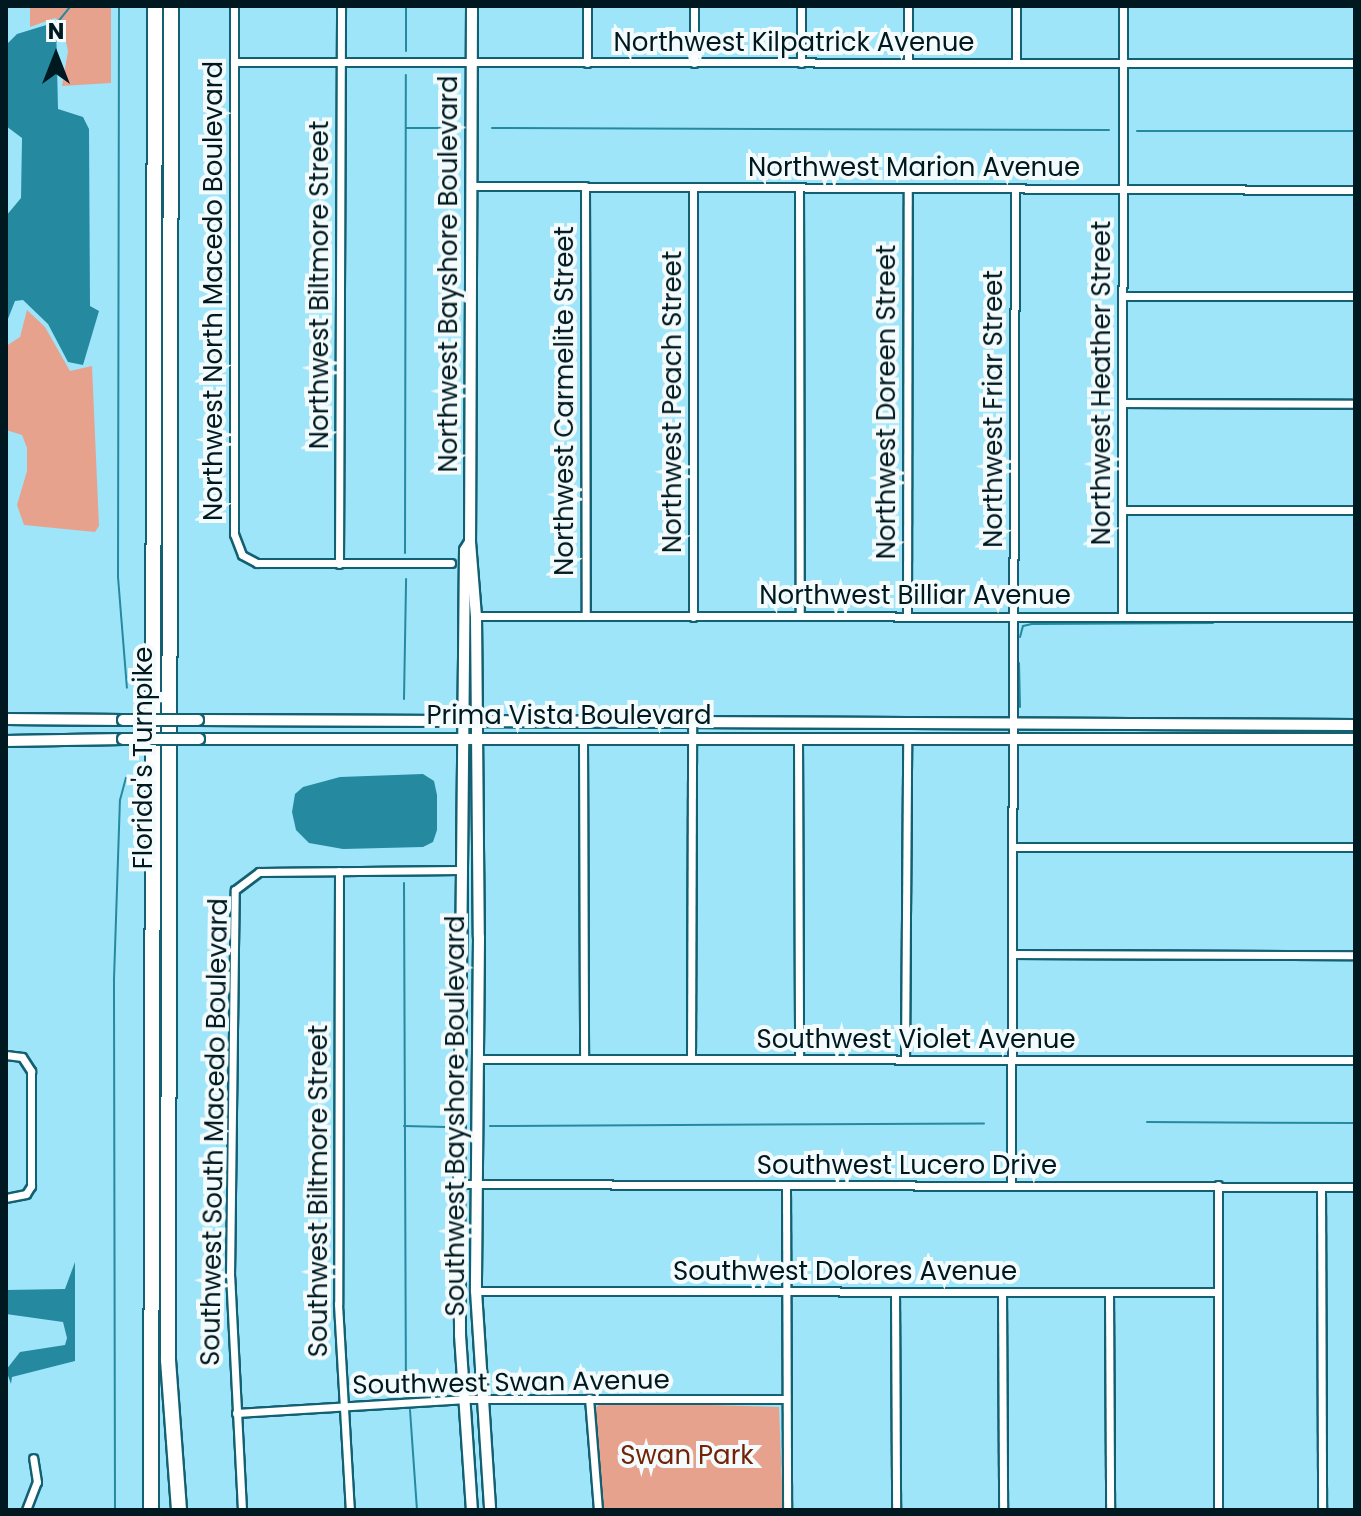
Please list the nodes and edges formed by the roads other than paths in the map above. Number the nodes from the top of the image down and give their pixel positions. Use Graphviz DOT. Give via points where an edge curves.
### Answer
graph roads {
  1 [pos="155,6"];
  2 [pos="171,6"];
  3 [pos="234,6"];
  4 [pos="341,6"];
  5 [pos="472,6"];
  6 [pos="587,6"];
  7 [pos="694,6"];
  8 [pos="801,6"];
  9 [pos="908,6"];
  10 [pos="1016,6"];
  11 [pos="1123,6"];
  12 [pos="234,62"];
  13 [pos="341,62"];
  14 [pos="472,63"];
  15 [pos="587,63"];
  16 [pos="694,63"];
  17 [pos="801,63"];
  18 [pos="908,63"];
  19 [pos="1016,63"];
  20 [pos="1355,63"];
  21 [pos="1122,64"];
  22 [pos="472,186"];
  23 [pos="585,186"];
  24 [pos="693,187"];
  25 [pos="799,188"];
  26 [pos="908,188"];
  27 [pos="1015,188"];
  28 [pos="1122,188"];
  29 [pos="1355,190"];
  30 [pos="1122,296"];
  31 [pos="1355,296"];
  32 [pos="1122,403"];
  33 [pos="1355,404"];
  34 [pos="1122,510"];
  35 [pos="1355,510"];
  36 [pos="470,542"];
  37 [pos="451,563"];
  38 [pos="339,564"];
  39 [pos="586,615"];
  40 [pos="476,616"];
  41 [pos="800,616"];
  42 [pos="1122,616"];
  43 [pos="693,617"];
  44 [pos="907,617"];
  45 [pos="1014,617"];
  46 [pos="1355,617"];
  47 [pos="6,719"];
  48 [pos="463,721"];
  49 [pos="477,721"];
  50 [pos="692,724"];
  51 [pos="1355,725"];
  52 [pos="1014,726"];
  53 [pos="462,738"];
  54 [pos="476,738"];
  55 [pos="692,738"];
  56 [pos="798,738"];
  57 [pos="583,739"];
  58 [pos="907,739"];
  59 [pos="1014,739"];
  60 [pos="1355,739"];
  61 [pos="6,741"];
  62 [pos="1014,847"];
  63 [pos="1355,847"];
  64 [pos="460,870"];
  65 [pos="339,871"];
  66 [pos="460,934"];
  67 [pos="1014,954"];
  68 [pos="1355,955"];
  69 [pos="478,1001"];
  70 [pos="460,1008"];
  71 [pos="6,1055"];
  72 [pos="477,1059"];
  73 [pos="584,1059"];
  74 [pos="691,1059"];
  75 [pos="799,1059"];
  76 [pos="905,1060"];
  77 [pos="1355,1060"];
  78 [pos="1013,1061"];
  79 [pos="477,1078"];
  80 [pos="459,1184"];
  81 [pos="476,1184"];
  82 [pos="1218,1185"];
  83 [pos="786,1186"];
  84 [pos="1011,1186"];
  85 [pos="1321,1187"];
  86 [pos="1355,1187"];
  87 [pos="6,1198"];
  88 [pos="476,1291"];
  89 [pos="1002,1292"];
  90 [pos="1214,1292"];
  91 [pos="787,1293"];
  92 [pos="895,1293"];
  93 [pos="1109,1293"];
  94 [pos="589,1398"];
  95 [pos="463,1399"];
  96 [pos="480,1399"];
  97 [pos="786,1399"];
  98 [pos="342,1406"];
  99 [pos="236,1413"];
  100 [pos="33,1458"];
  101 [pos="26,1510"];
  102 [pos="151,1510"];
  103 [pos="179,1510"];
  104 [pos="242,1510"];
  105 [pos="350,1510"];
  106 [pos="472,1510"];
  107 [pos="490,1510"];
  108 [pos="598,1510"];
  109 [pos="787,1510"];
  110 [pos="896,1510"];
  111 [pos="1003,1510"];
  112 [pos="1110,1510"];
  113 [pos="1218,1510"];
  114 [pos="1322,1510"];
  1 -- 102 [label="highway, Florida's Turnpike"];
  2 -- 103 [label="highway, Florida's Turnpike" via="168,1360"];
  3 -- 12 [label="street, Northwest North Macedo Boulevard"];
  4 -- 13 [label="street, Northwest Biltmore Street"];
  5 -- 14 [label="main road, Northwest Bayshore Boulevard"];
  6 -- 15 [label="street"];
  7 -- 16 [label="street"];
  8 -- 17 [label="street"];
  9 -- 18 [label="street"];
  10 -- 19 [label="street"];
  11 -- 21 [label="street, Northwest Heather Street"];
  12 -- 13 [label="street, Northwest Kilpatrick Avenue"];
  12 -- 38 [label="street, Northwest North Macedo Boulevard" via="234,534 242,555 257,563"];
  13 -- 14 [label="street, Northwest Kilpatrick Avenue"];
  13 -- 38 [label="street, Northwest Biltmore Street"];
  14 -- 15 [label="street, Northwest Kilpatrick Avenue"];
  14 -- 22 [label="main road, Northwest Bayshore Boulevard"];
  15 -- 16 [label="street, Northwest Kilpatrick Avenue"];
  16 -- 17 [label="street, Northwest Kilpatrick Avenue"];
  17 -- 18 [label="street, Northwest Kilpatrick Avenue"];
  18 -- 19 [label="street, Northwest Kilpatrick Avenue"];
  19 -- 21 [label="street, Northwest Kilpatrick Avenue"];
  20 -- 21 [label="street, Northwest Kilpatrick Avenue"];
  21 -- 28 [label="street, Northwest Heather Street"];
  22 -- 23 [label="street, Northwest Marion Avenue"];
  22 -- 36 [label="main road, Northwest Bayshore Boulevard"];
  23 -- 24 [label="street, Northwest Marion Avenue"];
  23 -- 39 [label="street, Northwest Carmelite Street"];
  24 -- 25 [label="street, Northwest Marion Avenue"];
  24 -- 43 [label="street, Northwest Peach Street"];
  25 -- 26 [label="street, Northwest Marion Avenue"];
  25 -- 41 [label="street"];
  26 -- 27 [label="street, Northwest Marion Avenue"];
  26 -- 44 [label="street, Northwest Doreen Street"];
  27 -- 28 [label="street, Northwest Marion Avenue"];
  27 -- 45 [label="street, Northwest Friar Street"];
  28 -- 29 [label="street, Northwest Marion Avenue"];
  28 -- 30 [label="street, Northwest Heather Street"];
  30 -- 31 [label="street"];
  30 -- 32 [label="street, Northwest Heather Street"];
  32 -- 33 [label="street"];
  32 -- 34 [label="street, Northwest Heather Street"];
  34 -- 35 [label="street"];
  34 -- 42 [label="street, Northwest Heather Street"];
  36 -- 40 [label="main road, Northwest Bayshore Boulevard"];
  36 -- 48 [label="main road, Northwest Bayshore Boulevard" via="465,550"];
  37 -- 38 [label="street, Northwest North Macedo Boulevard"];
  39 -- 40 [label="street, Northwest Billiar Avenue"];
  39 -- 43 [label="street, Northwest Billiar Avenue"];
  40 -- 49 [label="main road, Northwest Bayshore Boulevard"];
  41 -- 43 [label="street, Northwest Billiar Avenue"];
  41 -- 44 [label="street, Northwest Billiar Avenue"];
  42 -- 45 [label="street, Northwest Billiar Avenue"];
  42 -- 46 [label="street, Northwest Billiar Avenue"];
  44 -- 45 [label="street, Northwest Billiar Avenue"];
  45 -- 52 [label="street, Northwest Friar Street"];
  47 -- 48 [label="main road, Prima Vista Boulevard, bridge"];
  48 -- 49 [label="main road, Prima Vista Boulevard"];
  48 -- 53 [label="main road, Southwest Bayshore Boulevard"];
  49 -- 50 [label="main road, Prima Vista Boulevard"];
  49 -- 54 [label="main road, Southwest Bayshore Boulevard"];
  50 -- 52 [label="main road, Prima Vista Boulevard"];
  50 -- 55 [label="street"];
  51 -- 52 [label="main road, Prima Vista Boulevard"];
  52 -- 59 [label="street, Northwest Friar Street"];
  53 -- 54 [label="main road, Prima Vista Boulevard"];
  53 -- 61 [label="main road, Prima Vista Boulevard, bridge"];
  53 -- 64 [label="main road, Southwest Bayshore Boulevard"];
  54 -- 57 [label="main road, Prima Vista Boulevard"];
  54 -- 69 [label="main road, Southwest Bayshore Boulevard"];
  55 -- 56 [label="main road, Prima Vista Boulevard"];
  55 -- 57 [label="main road, Prima Vista Boulevard"];
  55 -- 74 [label="street"];
  56 -- 58 [label="main road, Prima Vista Boulevard"];
  56 -- 75 [label="street"];
  57 -- 73 [label="street"];
  58 -- 59 [label="main road, Prima Vista Boulevard"];
  58 -- 76 [label="street"];
  59 -- 60 [label="main road, Prima Vista Boulevard"];
  59 -- 62 [label="street, Northwest Friar Street"];
  62 -- 63 [label="street"];
  62 -- 67 [label="street, Northwest Friar Street"];
  64 -- 65 [label="street, Southwest South Macedo Boulevard"];
  64 -- 66 [label="main road, Southwest Bayshore Boulevard"];
  65 -- 98 [label="street, Southwest Biltmore Street"];
  65 -- 99 [label="street, Southwest South Macedo Boulevard" via="259,872 240,882 232,902 230,1276"];
  66 -- 69 [label="main road" via="466,943 466,991"];
  66 -- 70 [label="main road, Southwest Bayshore Boulevard"];
  67 -- 68 [label="street"];
  67 -- 78 [label="street, Northwest Friar Street"];
  69 -- 72 [label="main road, Southwest Bayshore Boulevard"];
  70 -- 79 [label="main road" via="471,1022 472,1069"];
  70 -- 80 [label="main road, Southwest Bayshore Boulevard"];
  71 -- 87 [label="street" via="30,1064 31,1186 26,1194"];
  72 -- 73 [label="street, Southwest Violet Avenue"];
  72 -- 79 [label="main road, Southwest Bayshore Boulevard"];
  73 -- 74 [label="street, Southwest Violet Avenue"];
  74 -- 75 [label="street, Southwest Violet Avenue"];
  75 -- 76 [label="street, Southwest Violet Avenue"];
  76 -- 78 [label="street, Southwest Violet Avenue"];
  77 -- 78 [label="street, Southwest Violet Avenue"];
  78 -- 84 [label="street, Northwest Friar Street"];
  79 -- 81 [label="main road, Southwest Bayshore Boulevard"];
  80 -- 81 [label="street, Southwest Lucero Drive"];
  80 -- 95 [label="main road, Southwest Bayshore Boulevard"];
  81 -- 83 [label="street, Southwest Lucero Drive"];
  81 -- 88 [label="main road, Southwest Bayshore Boulevard"];
  82 -- 84 [label="street, Southwest Lucero Drive"];
  82 -- 85 [label="street, Southwest Lucero Drive"];
  82 -- 90 [label="street"];
  83 -- 84 [label="street, Southwest Lucero Drive"];
  83 -- 91 [label="street"];
  85 -- 86 [label="street, Southwest Lucero Drive"];
  85 -- 114 [label="street"];
  88 -- 91 [label="street, Southwest Dolores Avenue"];
  88 -- 96 [label="main road, Southwest Bayshore Boulevard"];
  89 -- 92 [label="street, Southwest Dolores Avenue"];
  89 -- 93 [label="street, Southwest Dolores Avenue"];
  89 -- 111 [label="street"];
  90 -- 93 [label="street, Southwest Dolores Avenue"];
  90 -- 113 [label="street"];
  91 -- 92 [label="street, Southwest Dolores Avenue"];
  91 -- 97 [label="street"];
  92 -- 110 [label="street"];
  93 -- 112 [label="street"];
  94 -- 96 [label="street, Southwest Swan Avenue"];
  94 -- 97 [label="street, Southwest Swan Avenue"];
  94 -- 108 [label="street"];
  95 -- 96 [label="street, Southwest Swan Avenue"];
  95 -- 98 [label="street, Southwest Swan Avenue"];
  95 -- 106 [label="main road, Southwest Bayshore Boulevard"];
  96 -- 107 [label="main road, Southwest Bayshore Boulevard"];
  97 -- 109 [label="street"];
  98 -- 99 [label="street, Southwest Swan Avenue"];
  98 -- 105 [label="street, Southwest Biltmore Street"];
  99 -- 104 [label="street, Southwest South Macedo Boulevard"];
  100 -- 101 [label="street" via="37,1482"];
}
